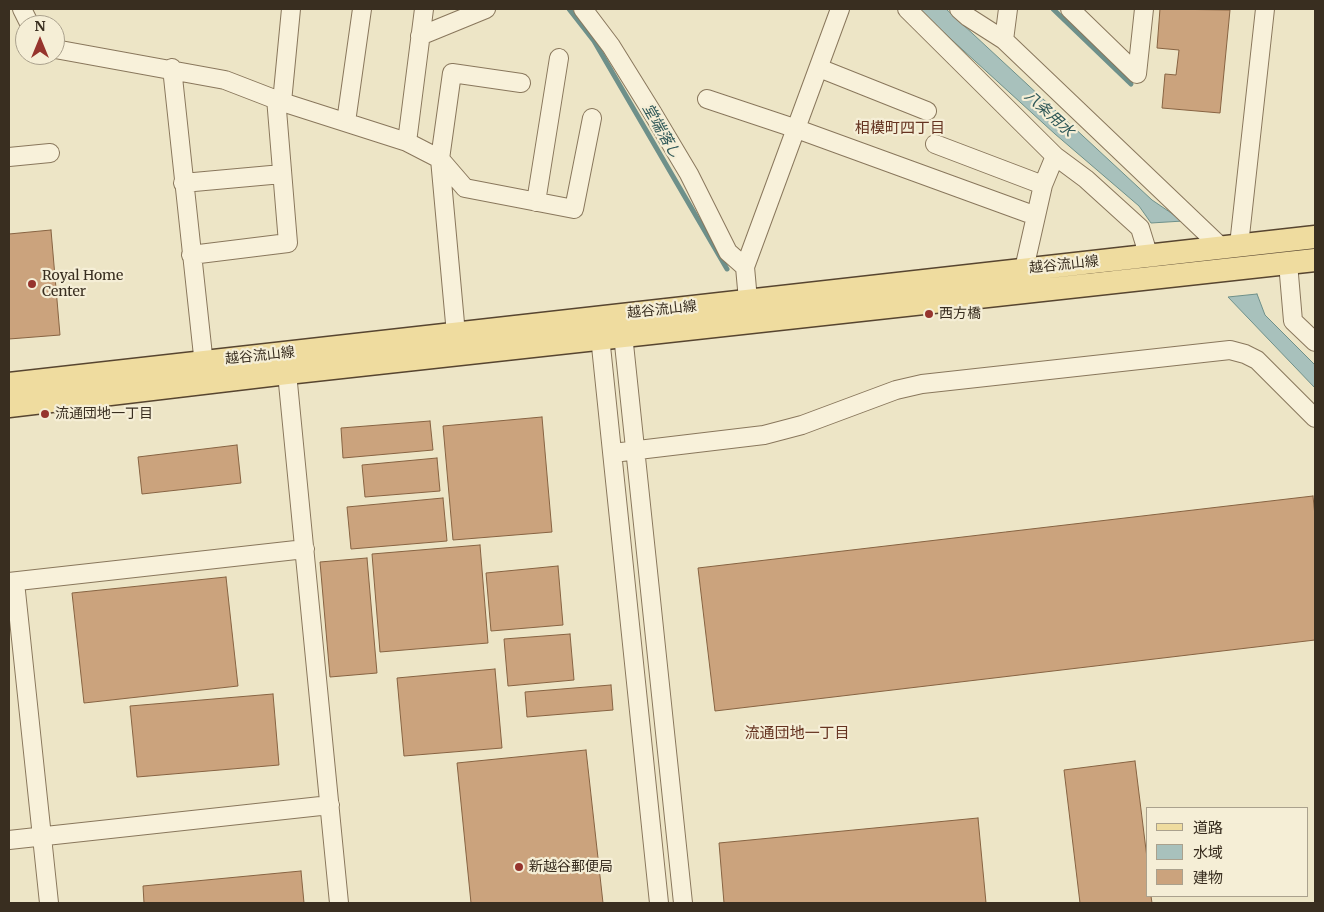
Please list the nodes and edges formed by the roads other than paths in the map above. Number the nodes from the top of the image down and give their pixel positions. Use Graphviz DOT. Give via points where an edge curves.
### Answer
graph roads {
  1 [pos="291,9"];
  2 [pos="362,9"];
  3 [pos="424,9"];
  4 [pos="486,9"];
  5 [pos="583,9"];
  6 [pos="840,9"];
  7 [pos="907,9"];
  8 [pos="959,9"];
  9 [pos="1008,9"];
  10 [pos="1070,9"];
  11 [pos="1144,9"];
  12 [pos="1265,9"];
  13 [pos="420,36"];
  14 [pos="1004,40"];
  15 [pos="65,51"];
  16 [pos="559,58"];
  17 [pos="172,68"];
  18 [pos="819,68"];
  19 [pos="520,83"];
  20 [pos="707,99"];
  21 [pos="279,100"];
  22 [pos="927,111"];
  23 [pos="592,118"];
  24 [pos="346,122"];
  25 [pos="797,129"];
  26 [pos="407,142"];
  27 [pos="935,144"];
  28 [pos="50,153"];
  29 [pos="1055,156"];
  30 [pos="9,157"];
  31 [pos="440,159"];
  32 [pos="282,174"];
  33 [pos="184,183"];
  34 [pos="1043,185"];
  35 [pos="536,202"];
  36 [pos="1036,216"];
  37 [pos="1315,237"];
  38 [pos="1230,246"];
  39 [pos="191,254"];
  40 [pos="1149,257"];
  41 [pos="1315,260"];
  42 [pos="1288,263"];
  43 [pos="745,267"];
  44 [pos="1024,269"];
  45 [pos="748,300"];
  46 [pos="621,314"];
  47 [pos="598,316"];
  48 [pos="456,334"];
  49 [pos="624,337"];
  50 [pos="601,340"];
  51 [pos="1315,342"];
  52 [pos="287,372"];
  53 [pos="205,373"];
  54 [pos="9,384"];
  55 [pos="9,406"];
  56 [pos="1315,418"];
  57 [pos="636,450"];
  58 [pos="613,453"];
  59 [pos="305,549"];
  60 [pos="12,582"];
  61 [pos="330,805"];
  62 [pos="43,837"];
  63 [pos="9,840"];
  64 [pos="49,903"];
  65 [pos="339,903"];
  66 [pos="659,903"];
  67 [pos="683,903"];
  1 -- 21 [label="street"];
  2 -- 24 [label="street"];
  3 -- 13 [label="street"];
  4 -- 13 [label="street"];
  5 -- 43 [label="street" via="611,46 689,174 728,252"];
  6 -- 18 [label="street"];
  7 -- 29 [label="street"];
  8 -- 14 [label="street"];
  9 -- 14 [label="street"];
  10 -- 11 [label="street" via="1137,74"];
  12 -- 38 [label="street"];
  13 -- 26 [label="street"];
  14 -- 38 [label="street"];
  15 -- 17 [label="street"];
  16 -- 35 [label="street"];
  17 -- 21 [label="street" via="225,80"];
  17 -- 33 [label="street"];
  18 -- 22 [label="street"];
  18 -- 25 [label="street"];
  19 -- 31 [label="street" via="452,73"];
  20 -- 25 [label="street"];
  21 -- 24 [label="street"];
  21 -- 32 [label="street"];
  23 -- 35 [label="street" via="574,209"];
  24 -- 26 [label="street"];
  25 -- 36 [label="street"];
  25 -- 43 [label="street"];
  26 -- 31 [label="street"];
  27 -- 34 [label="street"];
  28 -- 30 [label="street"];
  29 -- 34 [label="street"];
  29 -- 40 [label="street" via="1086,178 1140,228"];
  31 -- 35 [label="street" via="465,188"];
  31 -- 48 [label="street"];
  32 -- 33 [label="street"];
  32 -- 39 [label="street" via="288,243"];
  33 -- 39 [label="street"];
  34 -- 36 [label="street"];
  36 -- 44 [label="street"];
  37 -- 38 [label="main road, 越谷流山線"];
  38 -- 40 [label="main road, 越谷流山線"];
  39 -- 53 [label="street"];
  40 -- 44 [label="main road, 越谷流山線"];
  41 -- 42 [label="main road, 越谷流山線"];
  42 -- 49 [label="main road, 越谷流山線"];
  42 -- 51 [label="street" via="1293,321"];
  43 -- 45 [label="street"];
  44 -- 45 [label="main road, 越谷流山線"];
  45 -- 46 [label="main road, 越谷流山線"];
  46 -- 47 [label="main road, 越谷流山線"];
  46 -- 49 [label="street"];
  47 -- 48 [label="main road, 越谷流山線"];
  47 -- 50 [label="street"];
  48 -- 53 [label="main road, 越谷流山線"];
  49 -- 50 [label="main road, 越谷流山線"];
  49 -- 57 [label="street"];
  50 -- 52 [label="main road, 越谷流山線"];
  50 -- 58 [label="street"];
  52 -- 53 [label="main road, 越谷流山線"];
  52 -- 59 [label="street"];
  53 -- 54 [label="main road, 越谷流山線"];
  53 -- 55 [label="main road, 越谷流山線"];
  56 -- 57 [label="street" via="1257,360 1230,350 922,384 896,390 802,425 764,434"];
  57 -- 58 [label="street"];
  57 -- 67 [label="street"];
  58 -- 66 [label="street"];
  59 -- 60 [label="street"];
  59 -- 61 [label="street"];
  60 -- 62 [label="street"];
  61 -- 62 [label="street"];
  61 -- 65 [label="street"];
  62 -- 63 [label="street"];
  62 -- 64 [label="street"];
}
